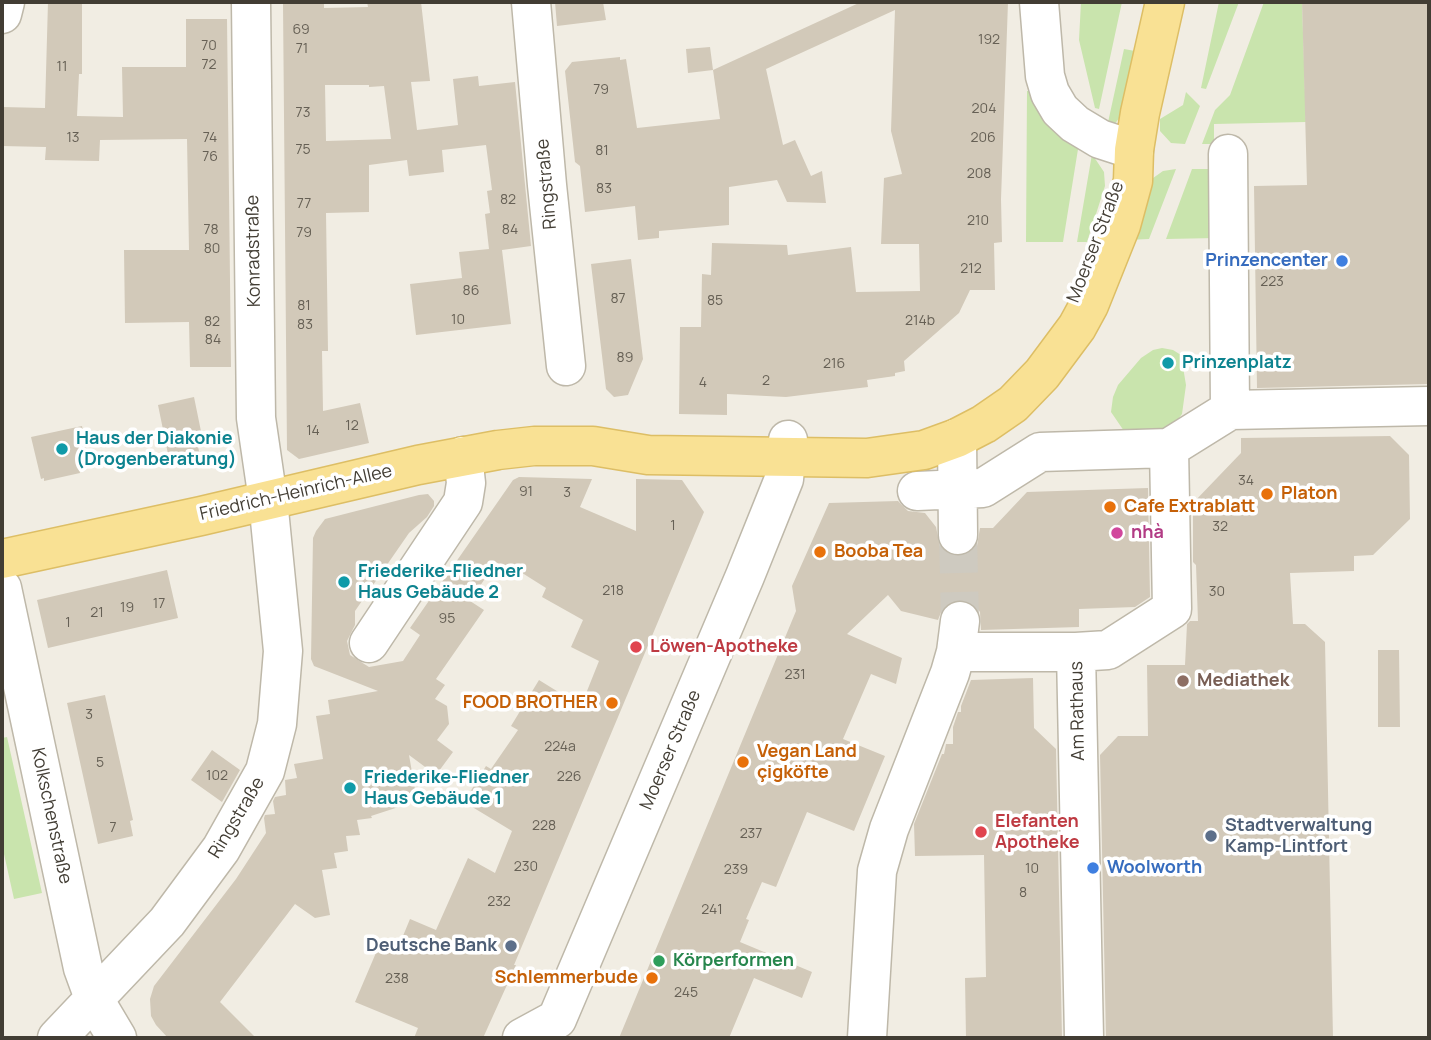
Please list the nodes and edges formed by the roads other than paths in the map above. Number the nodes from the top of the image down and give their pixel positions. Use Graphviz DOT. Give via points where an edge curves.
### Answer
graph roads {
  1 [pos="5,2"];
  2 [pos="251,2"];
  3 [pos="531,2"];
  4 [pos="1039,2"];
  5 [pos="1165,2"];
  6 [pos="2,14"];
  7 [pos="1134,150"];
  8 [pos="1228,154"];
  9 [pos="566,366"];
  10 [pos="1429,406"];
  11 [pos="1230,410"];
  12 [pos="961,428"];
  13 [pos="1169,448"];
  14 [pos="788,449"];
  15 [pos="463,456"];
  16 [pos="956,489"];
  17 [pos="917,491"];
  18 [pos="268,500"];
  19 [pos="958,535"];
  20 [pos="2,559"];
  21 [pos="2,587"];
  22 [pos="369,643"];
  23 [pos="1076,652"];
  24 [pos="95,1001"];
  25 [pos="57,1038"];
  26 [pos="117,1038"];
  27 [pos="523,1038"];
  28 [pos="867,1038"];
  29 [pos="1084,1038"];
  1 -- 6 [label="street"];
  2 -- 18 [label="street, Konradstraße" via="256,418"];
  3 -- 9 [label="street, Ringstraße"];
  4 -- 7 [label="street" via="1045,76 1055,102 1090,134"];
  5 -- 7 [label="main road, Moerser Straße"];
  7 -- 12 [label="main road, Moerser Straße" via="1133,181 1121,225 1077,327 1013,404 984,424"];
  8 -- 11 [label="street"];
  10 -- 11 [label="street"];
  11 -- 13 [label="street"];
  12 -- 14 [label="main road, Friedrich-Heinrich-Allee" via="924,450 894,456"];
  12 -- 16 [label="street"];
  13 -- 16 [label="street" via="1040,452 983,488"];
  13 -- 23 [label="street, Am Rathaus" via="1172,609 1108,650"];
  14 -- 15 [label="main road, Friedrich-Heinrich-Allee" via="648,455 593,446 534,446"];
  14 -- 27 [label="street, Moerser Straße" via="783,479 745,576 557,1019"];
  15 -- 18 [label="main road, Friedrich-Heinrich-Allee"];
  15 -- 22 [label="street" via="467,483 463,502"];
  16 -- 17 [label="street"];
  16 -- 19 [label="street"];
  18 -- 20 [label="main road, Friedrich-Heinrich-Allee"];
  18 -- 24 [label="street, Ringstraße" via="283,651 277,724 265,771 221,849 167,922"];
  21 -- 24 [label="street, Kolkschenstraße" via="83,968"];
  23 -- 28 [label="street" via="958,636 941,699 889,829 877,872"];
  23 -- 29 [label="street, Am Rathaus"];
  24 -- 25 [label="street, Ringstraße"];
  24 -- 26 [label="street, Kolkschenstraße"];
}
